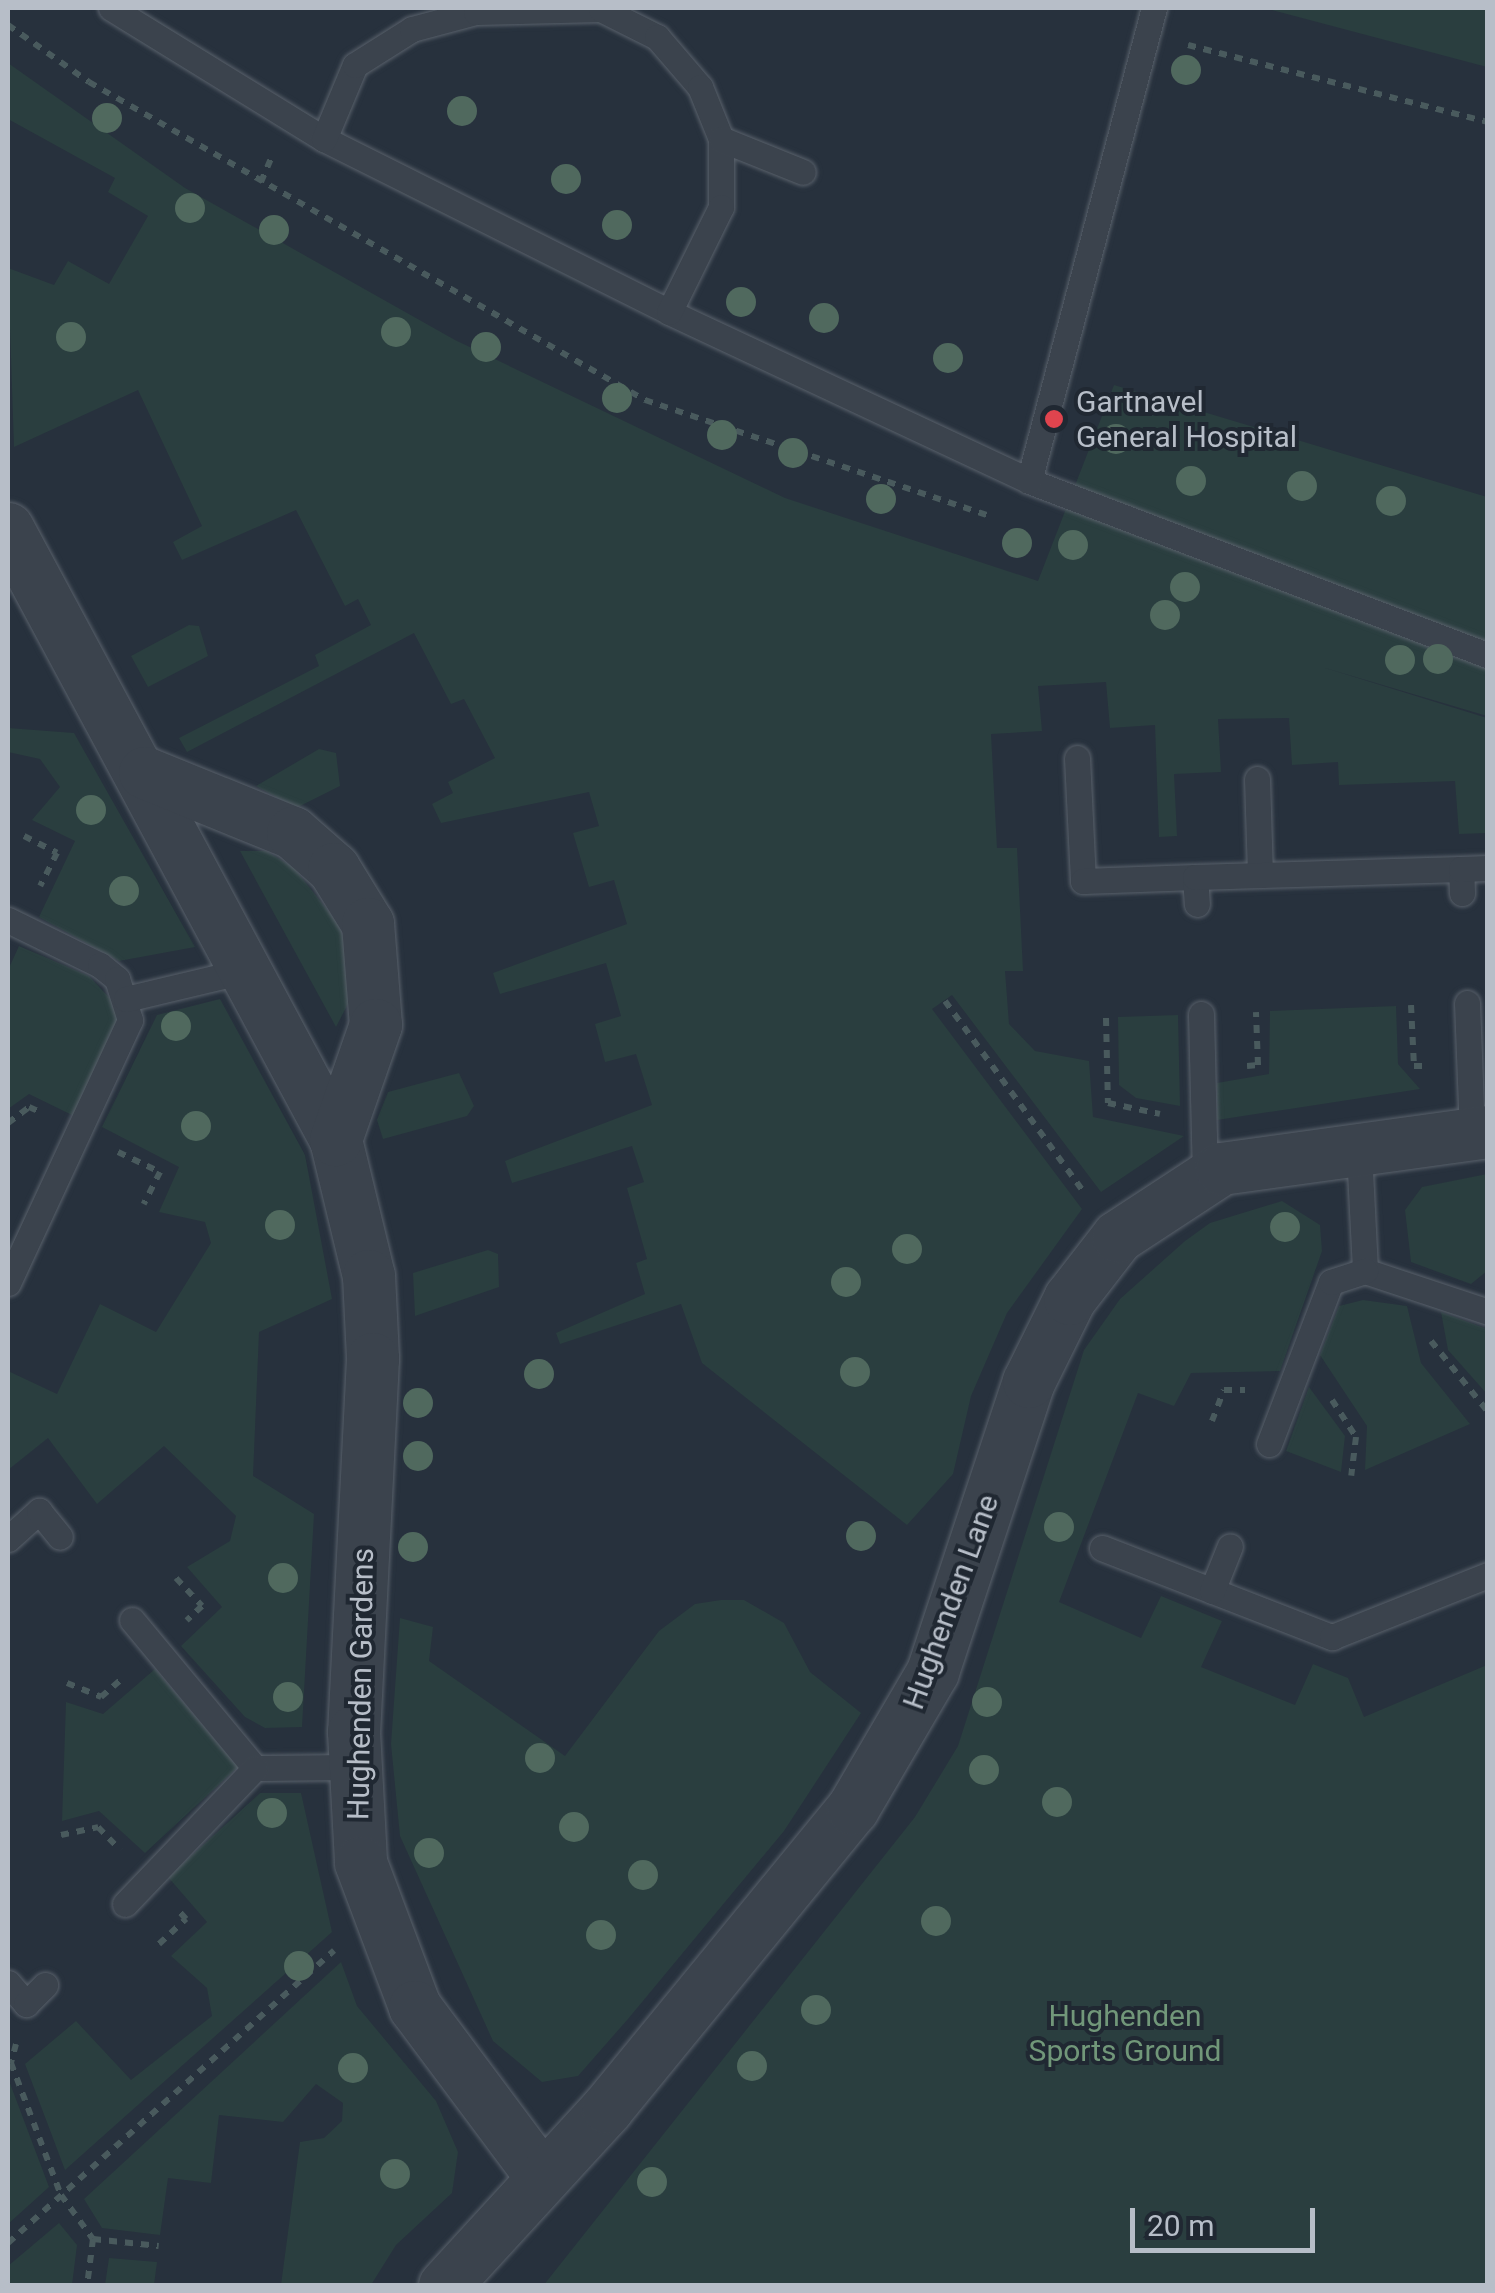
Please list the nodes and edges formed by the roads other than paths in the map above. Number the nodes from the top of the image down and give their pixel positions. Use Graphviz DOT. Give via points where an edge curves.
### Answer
graph roads {
  1 [pos="111,8"];
  2 [pos="1154,8"];
  3 [pos="721,138"];
  4 [pos="324,139"];
  5 [pos="803,172"];
  6 [pos="669,312"];
  7 [pos="1029,481"];
  8 [pos="8,529"];
  9 [pos="1487,653"];
  10 [pos="1077,758"];
  11 [pos="145,773"];
  12 [pos="1257,780"];
  13 [pos="1488,868"];
  14 [pos="1260,875"];
  15 [pos="1196,877"];
  16 [pos="1197,904"];
  17 [pos="8,920"];
  18 [pos="248,970"];
  19 [pos="126,999"];
  20 [pos="1467,1003"];
  21 [pos="1201,1014"];
  22 [pos="1480,1133"];
  23 [pos="336,1140"];
  24 [pos="1359,1152"];
  25 [pos="1205,1178"];
  26 [pos="1366,1272"];
  27 [pos="8,1282"];
  28 [pos="1488,1312"];
  29 [pos="1269,1444"];
  30 [pos="60,1538"];
  31 [pos="8,1539"];
  32 [pos="1230,1546"];
  33 [pos="1102,1548"];
  34 [pos="1488,1575"];
  35 [pos="1212,1591"];
  36 [pos="132,1620"];
  37 [pos="255,1768"];
  38 [pos="354,1768"];
  39 [pos="125,1904"];
  40 [pos="8,1983"];
  41 [pos="45,1985"];
  42 [pos="543,2180"];
  43 [pos="445,2286"];
  1 -- 4 [label="lane"];
  2 -- 7 [label="lane"];
  3 -- 4 [label="lane" via="700,88 657,38 601,8 548,8 412,29 355,66"];
  3 -- 5 [label="lane"];
  3 -- 6 [label="lane" via="722,207"];
  4 -- 6 [label="lane"];
  6 -- 7 [label="lane"];
  7 -- 9 [label="lane"];
  8 -- 11 [label="street, Hughenden Gardens"];
  10 -- 15 [label="lane" via="1083,881"];
  11 -- 18 [label="street, Hughenden Gardens"];
  11 -- 23 [label="street" via="293,833 334,869 368,924 376,1025"];
  12 -- 14 [label="lane"];
  13 -- 14 [label="lane" via="1461,881"];
  14 -- 15 [label="lane"];
  15 -- 16 [label="lane"];
  17 -- 19 [label="lane" via="100,965"];
  18 -- 19 [label="lane"];
  18 -- 23 [label="street, Hughenden Gardens"];
  19 -- 27 [label="lane" via="122,1046"];
  20 -- 22 [label="lane"];
  21 -- 25 [label="lane"];
  22 -- 24 [label="street, Hughenden Lane"];
  23 -- 38 [label="street, Hughenden Gardens" via="369,1276 373,1359"];
  24 -- 25 [label="street, Hughenden Lane"];
  24 -- 26 [label="lane"];
  25 -- 42 [label="street, Hughenden Lane" via="1118,1237 1070,1299 1029,1382 933,1672 853,1810"];
  26 -- 28 [label="lane"];
  26 -- 29 [label="lane" via="1331,1282"];
  30 -- 31 [label="lane" via="39,1511"];
  32 -- 35 [label="lane"];
  33 -- 35 [label="lane"];
  34 -- 35 [label="lane" via="1332,1637"];
  36 -- 37 [label="lane"];
  37 -- 38 [label="lane"];
  37 -- 39 [label="lane"];
  38 -- 42 [label="street, Hughenden Gardens" via="375,1912 415,2007"];
  40 -- 41 [label="lane" via="26,2004"];
  42 -- 43 [label="street, Hughenden Lane"];
}
